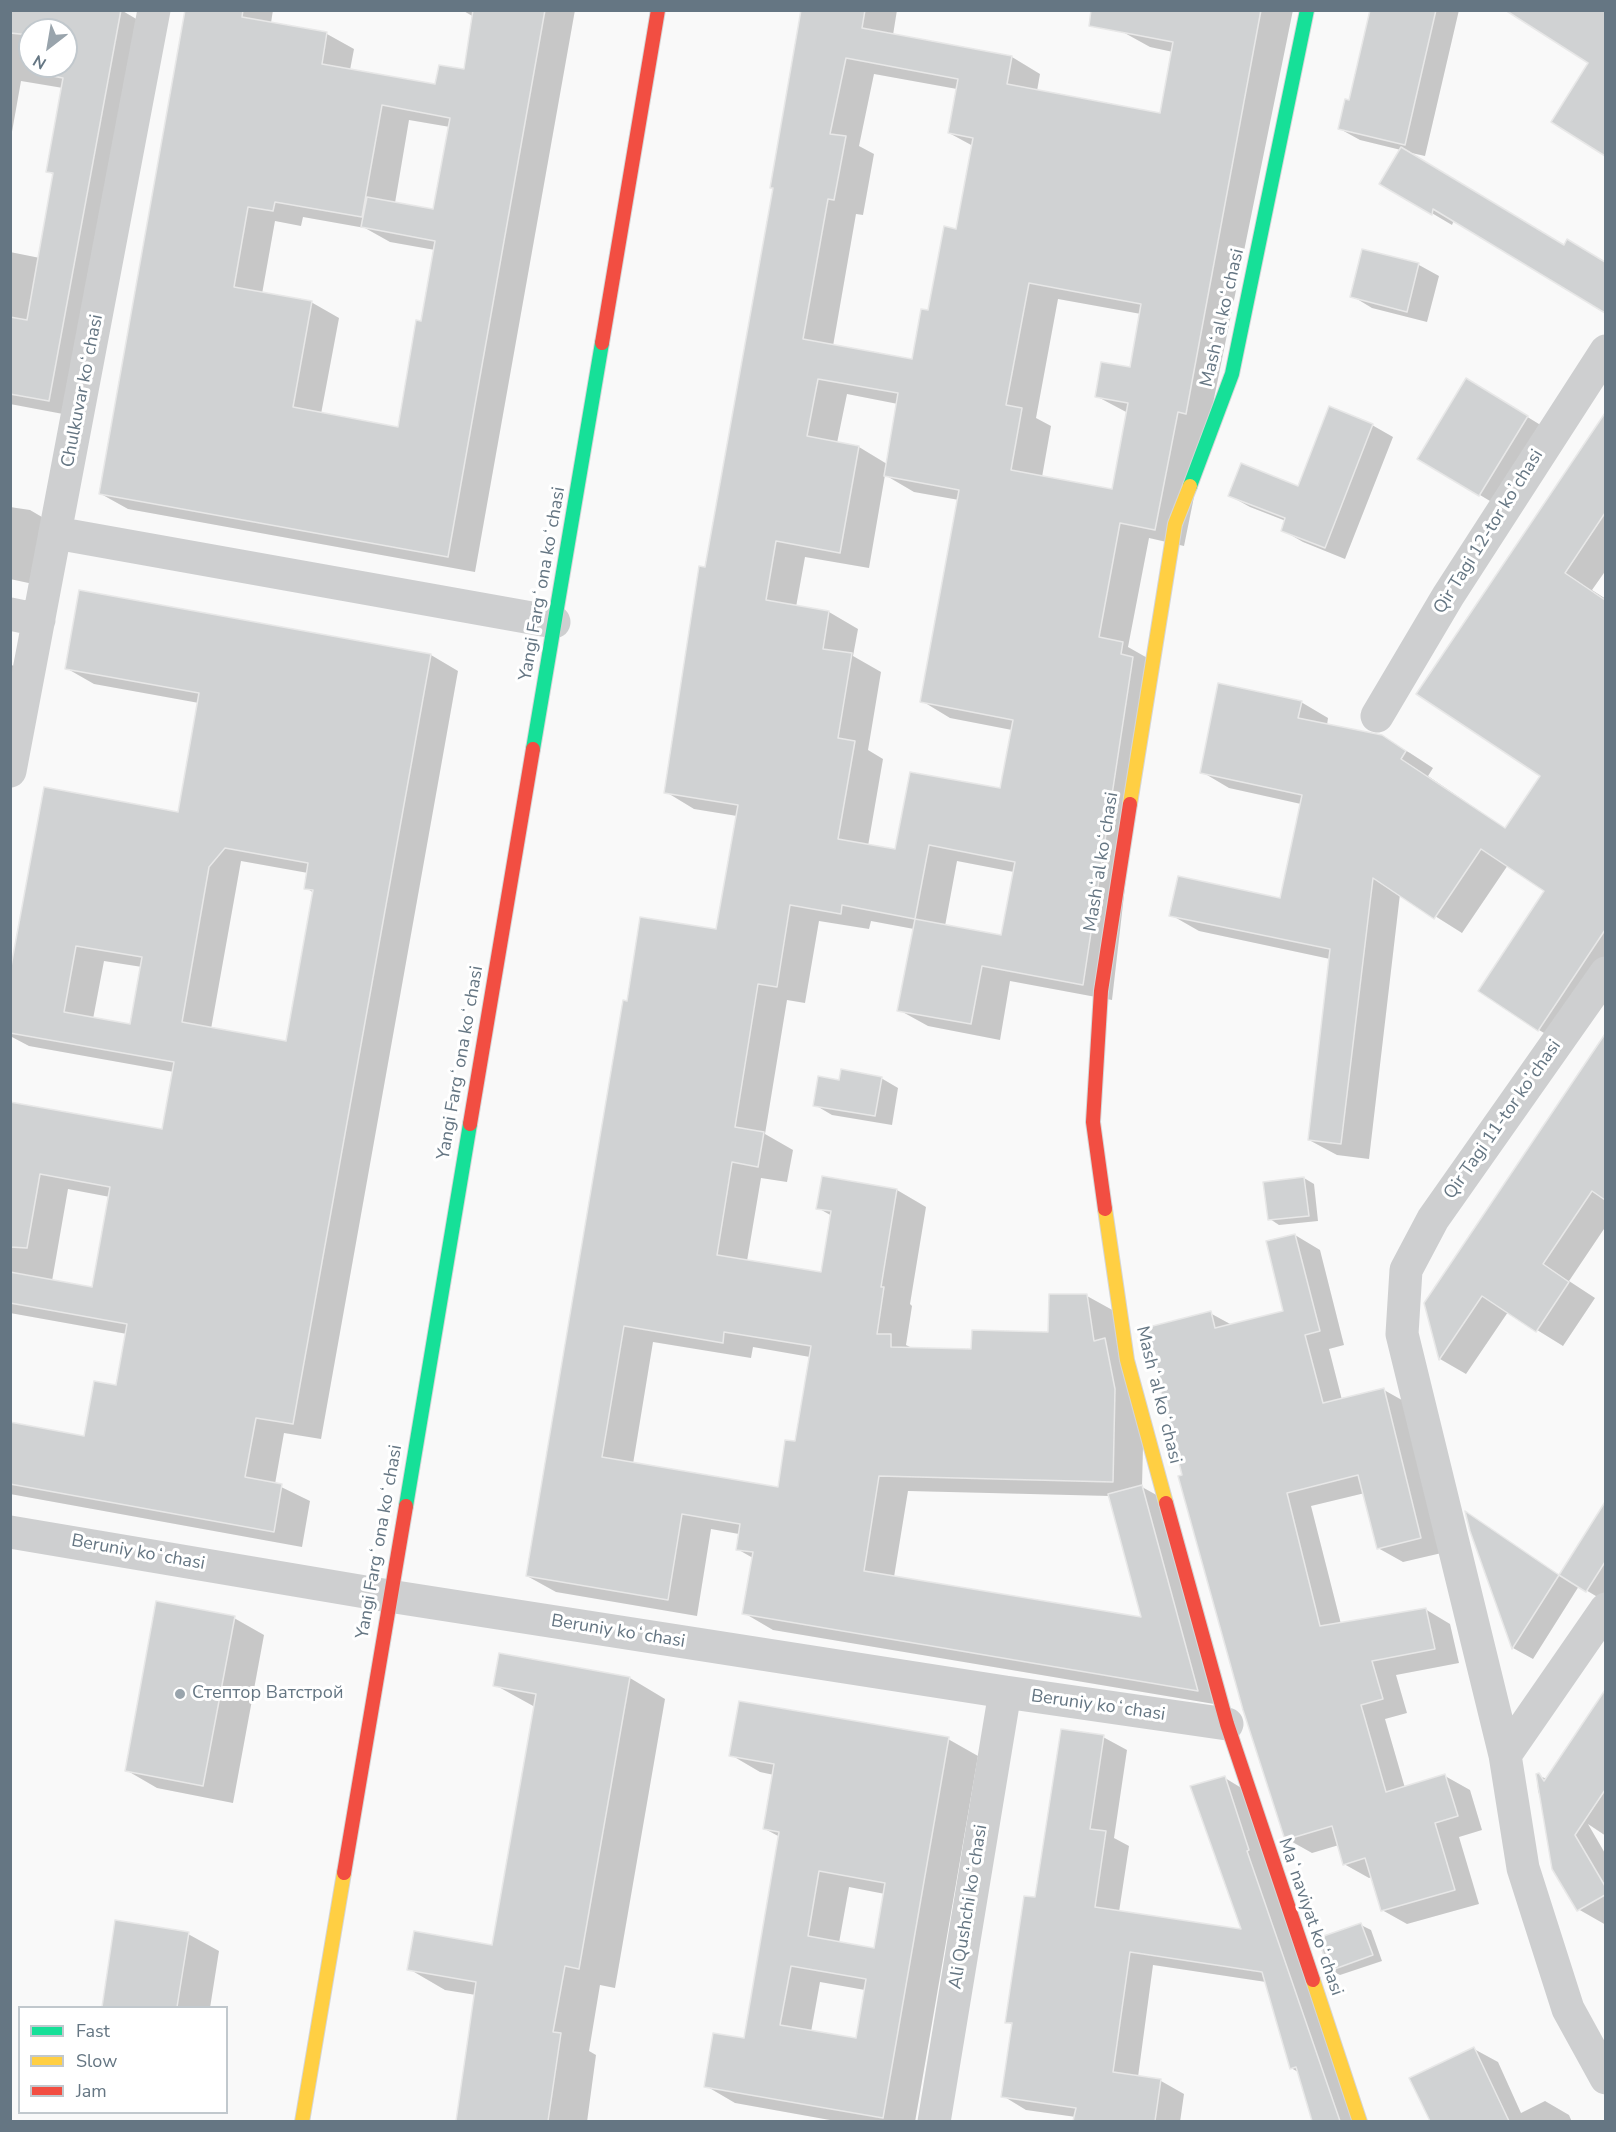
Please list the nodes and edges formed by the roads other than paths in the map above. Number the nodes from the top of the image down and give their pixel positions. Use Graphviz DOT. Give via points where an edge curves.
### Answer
graph roads {
  1 [pos="154,10"];
  2 [pos="658,10"];
  3 [pos="1307,10"];
  4 [pos="1605,351"];
  5 [pos="56,533"];
  6 [pos="25,617"];
  7 [pos="554,622"];
  8 [pos="1377,716"];
  9 [pos="10,771"];
  10 [pos="1605,973"];
  11 [pos="10,1532"];
  12 [pos="389,1596"];
  13 [pos="1605,1609"];
  14 [pos="1005,1692"];
  15 [pos="1227,1724"];
  16 [pos="1505,1755"];
  17 [pos="1605,2078"];
  18 [pos="302,2121"];
  19 [pos="934,2121"];
  20 [pos="1360,2121"];
  1 -- 5 [label="street, Chulkuvar koʻchasi"];
  2 -- 7 [label="street, Yangi Fargʻona koʻchasi"];
  3 -- 15 [label="street, Mashʻal koʻchasi" via="1232,374 1175,524 1101,991 1094,1122 1127,1360"];
  4 -- 8 [label="street, Qir Tagi 12-tor koʼchasi" via="1448,596"];
  5 -- 6 [label="street, Chulkuvar koʻchasi"];
  5 -- 7 [label="street"];
  6 -- 9 [label="street, Chulkuvar koʻchasi"];
  7 -- 12 [label="street, Yangi Fargʻona koʻchasi"];
  10 -- 16 [label="street, Qir Tagi 11-tor koʼchasi" via="1433,1219 1406,1270 1402,1334"];
  11 -- 12 [label="street, Beruniy koʻchasi"];
  12 -- 14 [label="street, Beruniy koʻchasi"];
  12 -- 18 [label="street, Yangi Fargʻona koʻchasi"];
  13 -- 16 [label="street"];
  14 -- 15 [label="street, Beruniy koʻchasi"];
  14 -- 19 [label="street, Ali Qushchi koʻchasi"];
  15 -- 20 [label="street, Maʻnaviyat koʻchasi"];
  16 -- 17 [label="street" via="1523,1868 1568,2009"];
}
